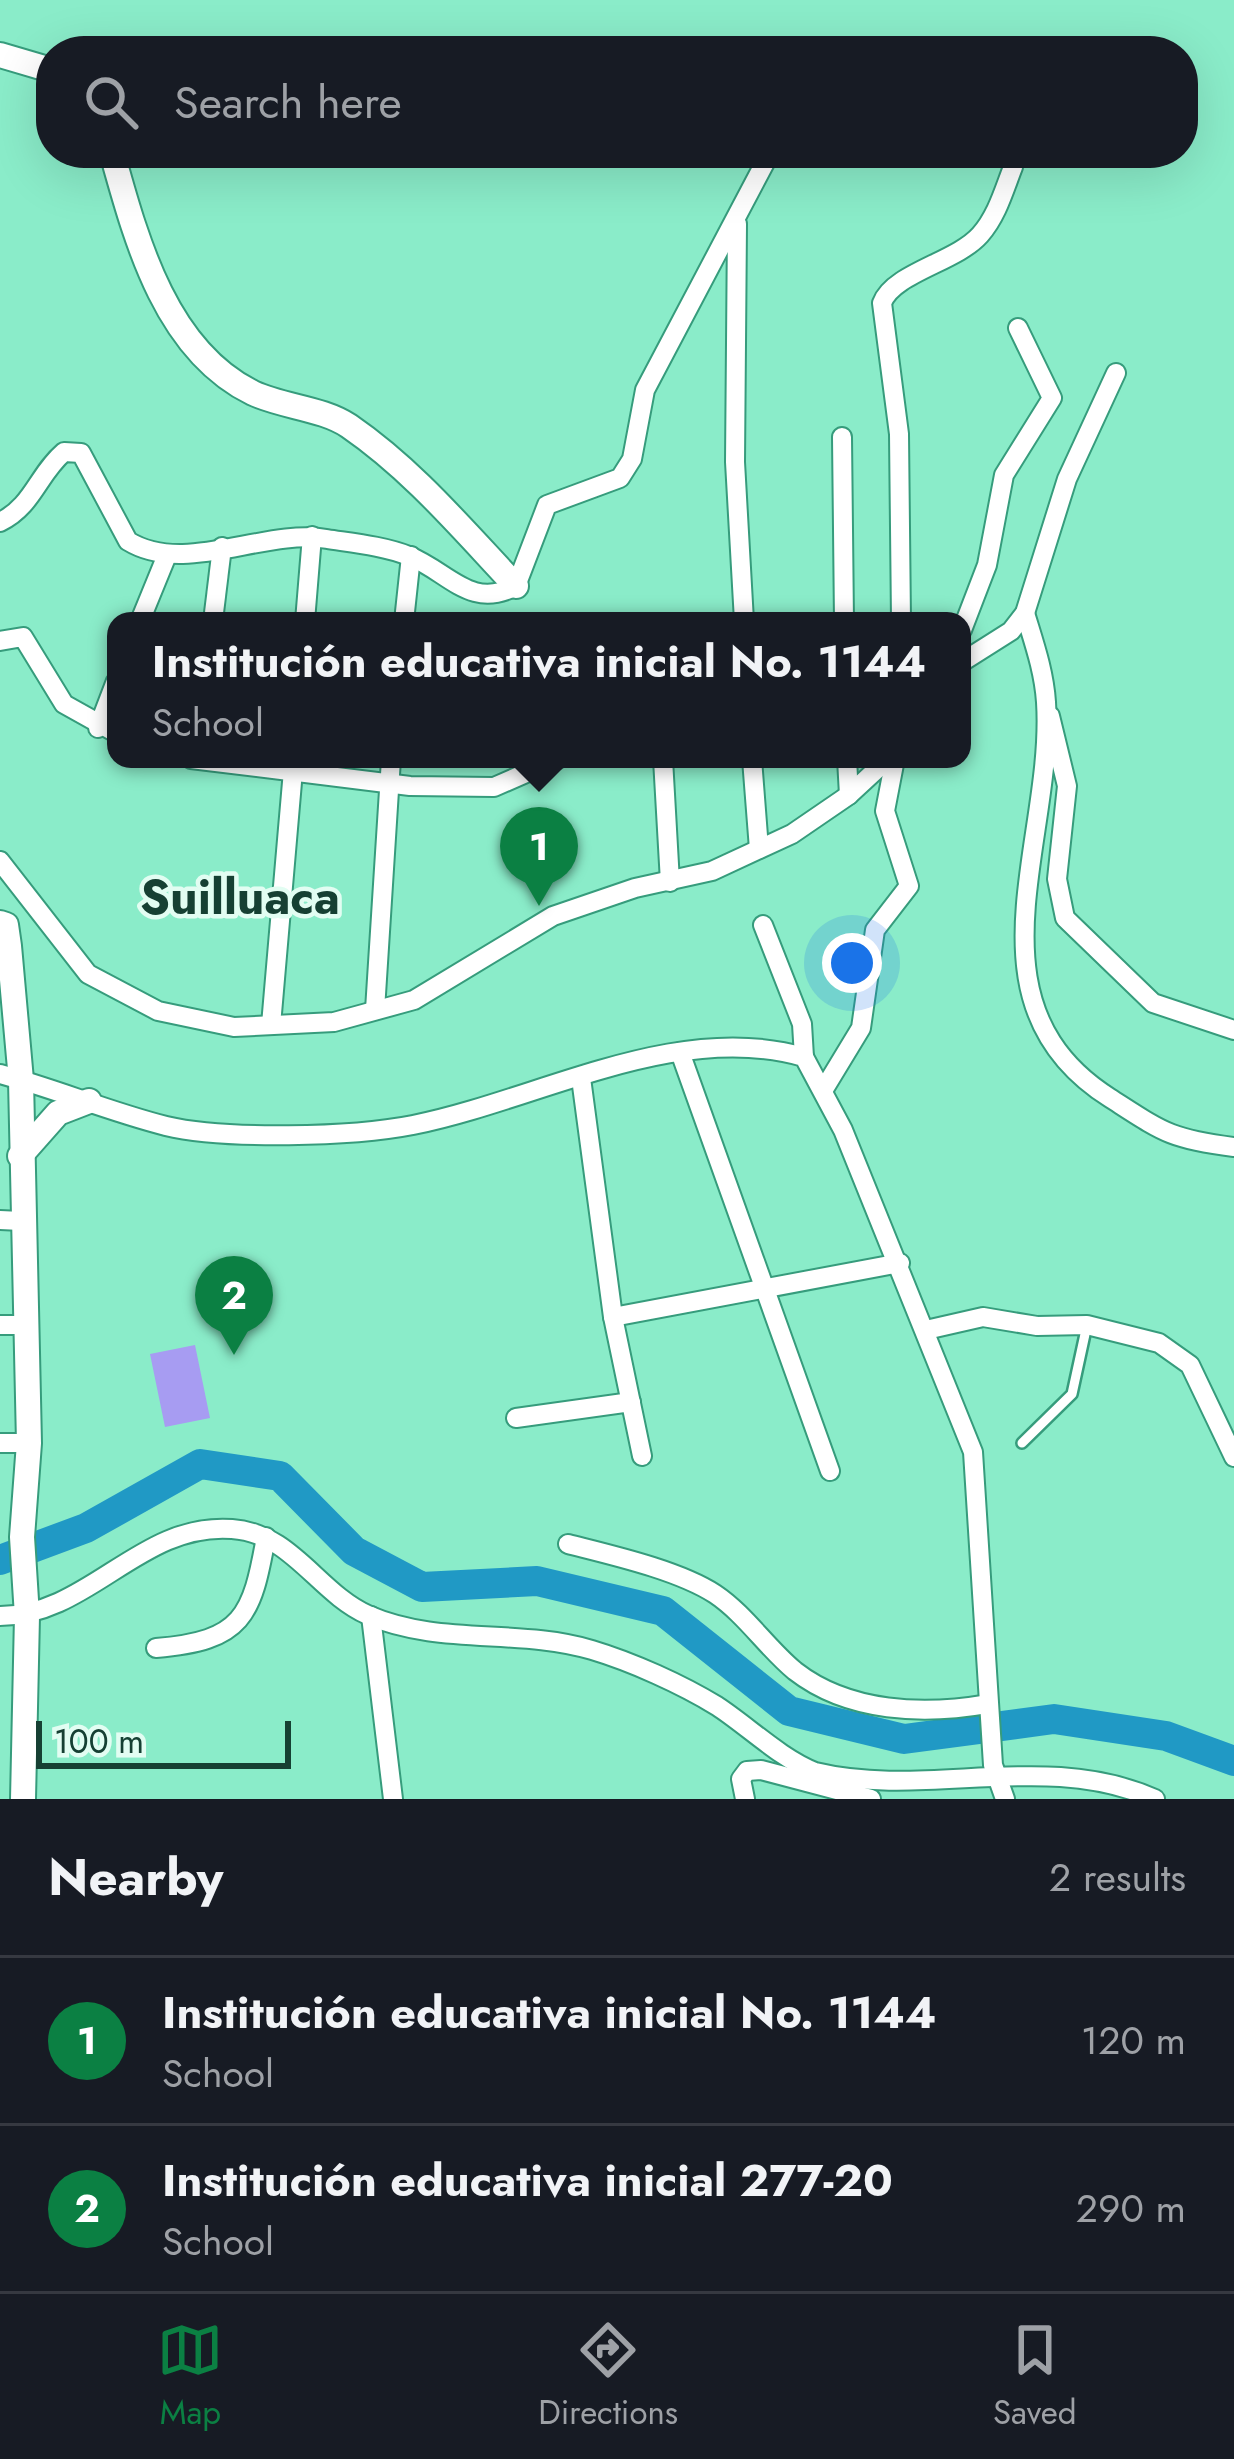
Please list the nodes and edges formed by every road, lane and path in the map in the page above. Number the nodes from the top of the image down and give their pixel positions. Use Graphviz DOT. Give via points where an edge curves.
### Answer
graph roads {
  1 [pos="0,55"];
  2 [pos="36,66"];
  3 [pos="116,168"];
  4 [pos="763,168"];
  5 [pos="1013,168"];
  6 [pos="737,220"];
  7 [pos="1018,328"];
  8 [pos="1116,373"];
  9 [pos="842,437"];
  10 [pos="0,521"];
  11 [pos="312,536"];
  12 [pos="221,547"];
  13 [pos="167,555"];
  14 [pos="410,556"];
  15 [pos="516,586"];
  16 [pos="144,612"];
  17 [pos="214,612"];
  18 [pos="306,612"];
  19 [pos="405,612"];
  20 [pos="743,612"];
  21 [pos="844,612"];
  22 [pos="901,612"];
  23 [pos="969,612"];
  24 [pos="1025,614"];
  25 [pos="0,641"];
  26 [pos="971,656"];
  27 [pos="1047,706"];
  28 [pos="107,731"];
  29 [pos="293,768"];
  30 [pos="299,768"];
  31 [pos="391,768"];
  32 [pos="537,768"];
  33 [pos="664,768"];
  34 [pos="753,768"];
  35 [pos="848,768"];
  36 [pos="881,768"];
  37 [pos="891,768"];
  38 [pos="389,784"];
  39 [pos="849,795"];
  40 [pos="759,849"];
  41 [pos="0,861"];
  42 [pos="670,882"];
  43 [pos="0,923"];
  44 [pos="763,925"];
  45 [pos="375,1010"];
  46 [pos="271,1025"];
  47 [pos="1234,1030"];
  48 [pos="680,1052"];
  49 [pos="804,1057"];
  50 [pos="11,1077"];
  51 [pos="581,1078"];
  52 [pos="824,1089"];
  53 [pos="88,1101"];
  54 [pos="1234,1147"];
  55 [pos="20,1156"];
  56 [pos="11,1221"];
  57 [pos="900,1263"];
  58 [pos="761,1289"];
  59 [pos="613,1317"];
  60 [pos="12,1325"];
  61 [pos="1087,1325"];
  62 [pos="926,1330"];
  63 [pos="631,1402"];
  64 [pos="516,1418"];
  65 [pos="0,1443"];
  66 [pos="29,1443"];
  67 [pos="1022,1443"];
  68 [pos="642,1456"];
  69 [pos="1234,1457"];
  70 [pos="830,1471"];
  71 [pos="266,1537"];
  72 [pos="568,1544"];
  73 [pos="26,1611"];
  74 [pos="0,1616"];
  75 [pos="371,1616"];
  76 [pos="156,1648"];
  77 [pos="988,1709"];
  78 [pos="1000,1788"];
  79 [pos="23,1799"];
  80 [pos="393,1799"];
  81 [pos="745,1799"];
  82 [pos="868,1799"];
  83 [pos="1155,1799"];
  1 -- 2 [label="street"];
  3 -- 15 [label="street" via="142,257 216,368 254,393 344,423 412,476"];
  4 -- 6 [label="street"];
  5 -- 22 [label="street" via="980,235 900,281 882,303 899,434"];
  6 -- 15 [label="street" via="645,390 632,459 620,478 547,505"];
  6 -- 20 [label="street" via="735,462"];
  7 -- 23 [label="street" via="1052,398 1004,475"];
  8 -- 24 [label="street" via="1067,479"];
  9 -- 21 [label="street"];
  10 -- 13 [label="street" via="24,508 52,462 81,453 128,541"];
  11 -- 12 [label="street"];
  11 -- 14 [label="street"];
  11 -- 18 [label="street"];
  12 -- 13 [label="street"];
  12 -- 17 [label="street"];
  13 -- 16 [label="street"];
  14 -- 15 [label="street" via="464,591 500,594"];
  14 -- 19 [label="street"];
  24 -- 26 [label="street"];
  24 -- 27 [label="street"];
  25 -- 28 [label="street" via="23,637 64,704"];
  27 -- 47 [label="street" via="1067,786 1058,879 1065,918 1153,1003"];
  27 -- 54 [label="street" via="1024,909 1026,976 1046,1038 1076,1077 1173,1139"];
  29 -- 46 [label="street"];
  30 -- 38 [label="street"];
  31 -- 38 [label="street"];
  32 -- 38 [label="street" via="494,787"];
  33 -- 42 [label="street"];
  34 -- 40 [label="street"];
  35 -- 39 [label="street"];
  36 -- 39 [label="street"];
  37 -- 52 [label="street" via="885,811 909,886 875,930 861,1028"];
  38 -- 45 [label="street"];
  39 -- 40 [label="street"];
  40 -- 42 [label="street"];
  41 -- 46 [label="street" via="88,974 158,1011 234,1027"];
  42 -- 45 [label="street" via="553,916 414,1000"];
  43 -- 50 [label="street" via="10,946"];
  44 -- 49 [label="street" via="802,1024"];
  45 -- 46 [label="street" via="334,1022"];
  48 -- 49 [label="street" via="767,1046"];
  48 -- 51 [label="street"];
  48 -- 58 [label="street"];
  49 -- 52 [label="street"];
  50 -- 53 [label="street"];
  50 -- 55 [label="street"];
  51 -- 53 [label="street" via="411,1125 348,1132 170,1127"];
  51 -- 59 [label="street"];
  52 -- 57 [label="street"];
  53 -- 55 [label="street" via="58,1113"];
  55 -- 56 [label="street"];
  56 -- 60 [label="street"];
  57 -- 58 [label="street"];
  57 -- 62 [label="street"];
  58 -- 59 [label="street"];
  58 -- 70 [label="street"];
  59 -- 63 [label="street"];
  60 -- 66 [label="street"];
  61 -- 62 [label="street" via="983,1317"];
  61 -- 67 [label="lane" via="1072,1394"];
  61 -- 69 [label="street" via="1159,1343 1190,1365"];
  62 -- 77 [label="street" via="976,1470"];
  63 -- 64 [label="street"];
  63 -- 68 [label="street"];
  65 -- 66 [label="street"];
  66 -- 73 [label="street"];
  71 -- 73 [label="street" via="185,1531 130,1556 86,1590"];
  71 -- 75 [label="street"];
  71 -- 76 [label="street" via="252,1606 194,1645"];
  72 -- 77 [label="street" via="715,1594 797,1673 864,1704"];
  73 -- 74 [label="street"];
  73 -- 79 [label="street"];
  75 -- 78 [label="street" via="447,1634 592,1650 713,1704 834,1777 931,1792"];
  75 -- 80 [label="street"];
  77 -- 78 [label="street"];
  78 -- 83 [label="street" via="1080,1778"];
  81 -- 82 [label="street" via="747,1772 785,1773"];
}
